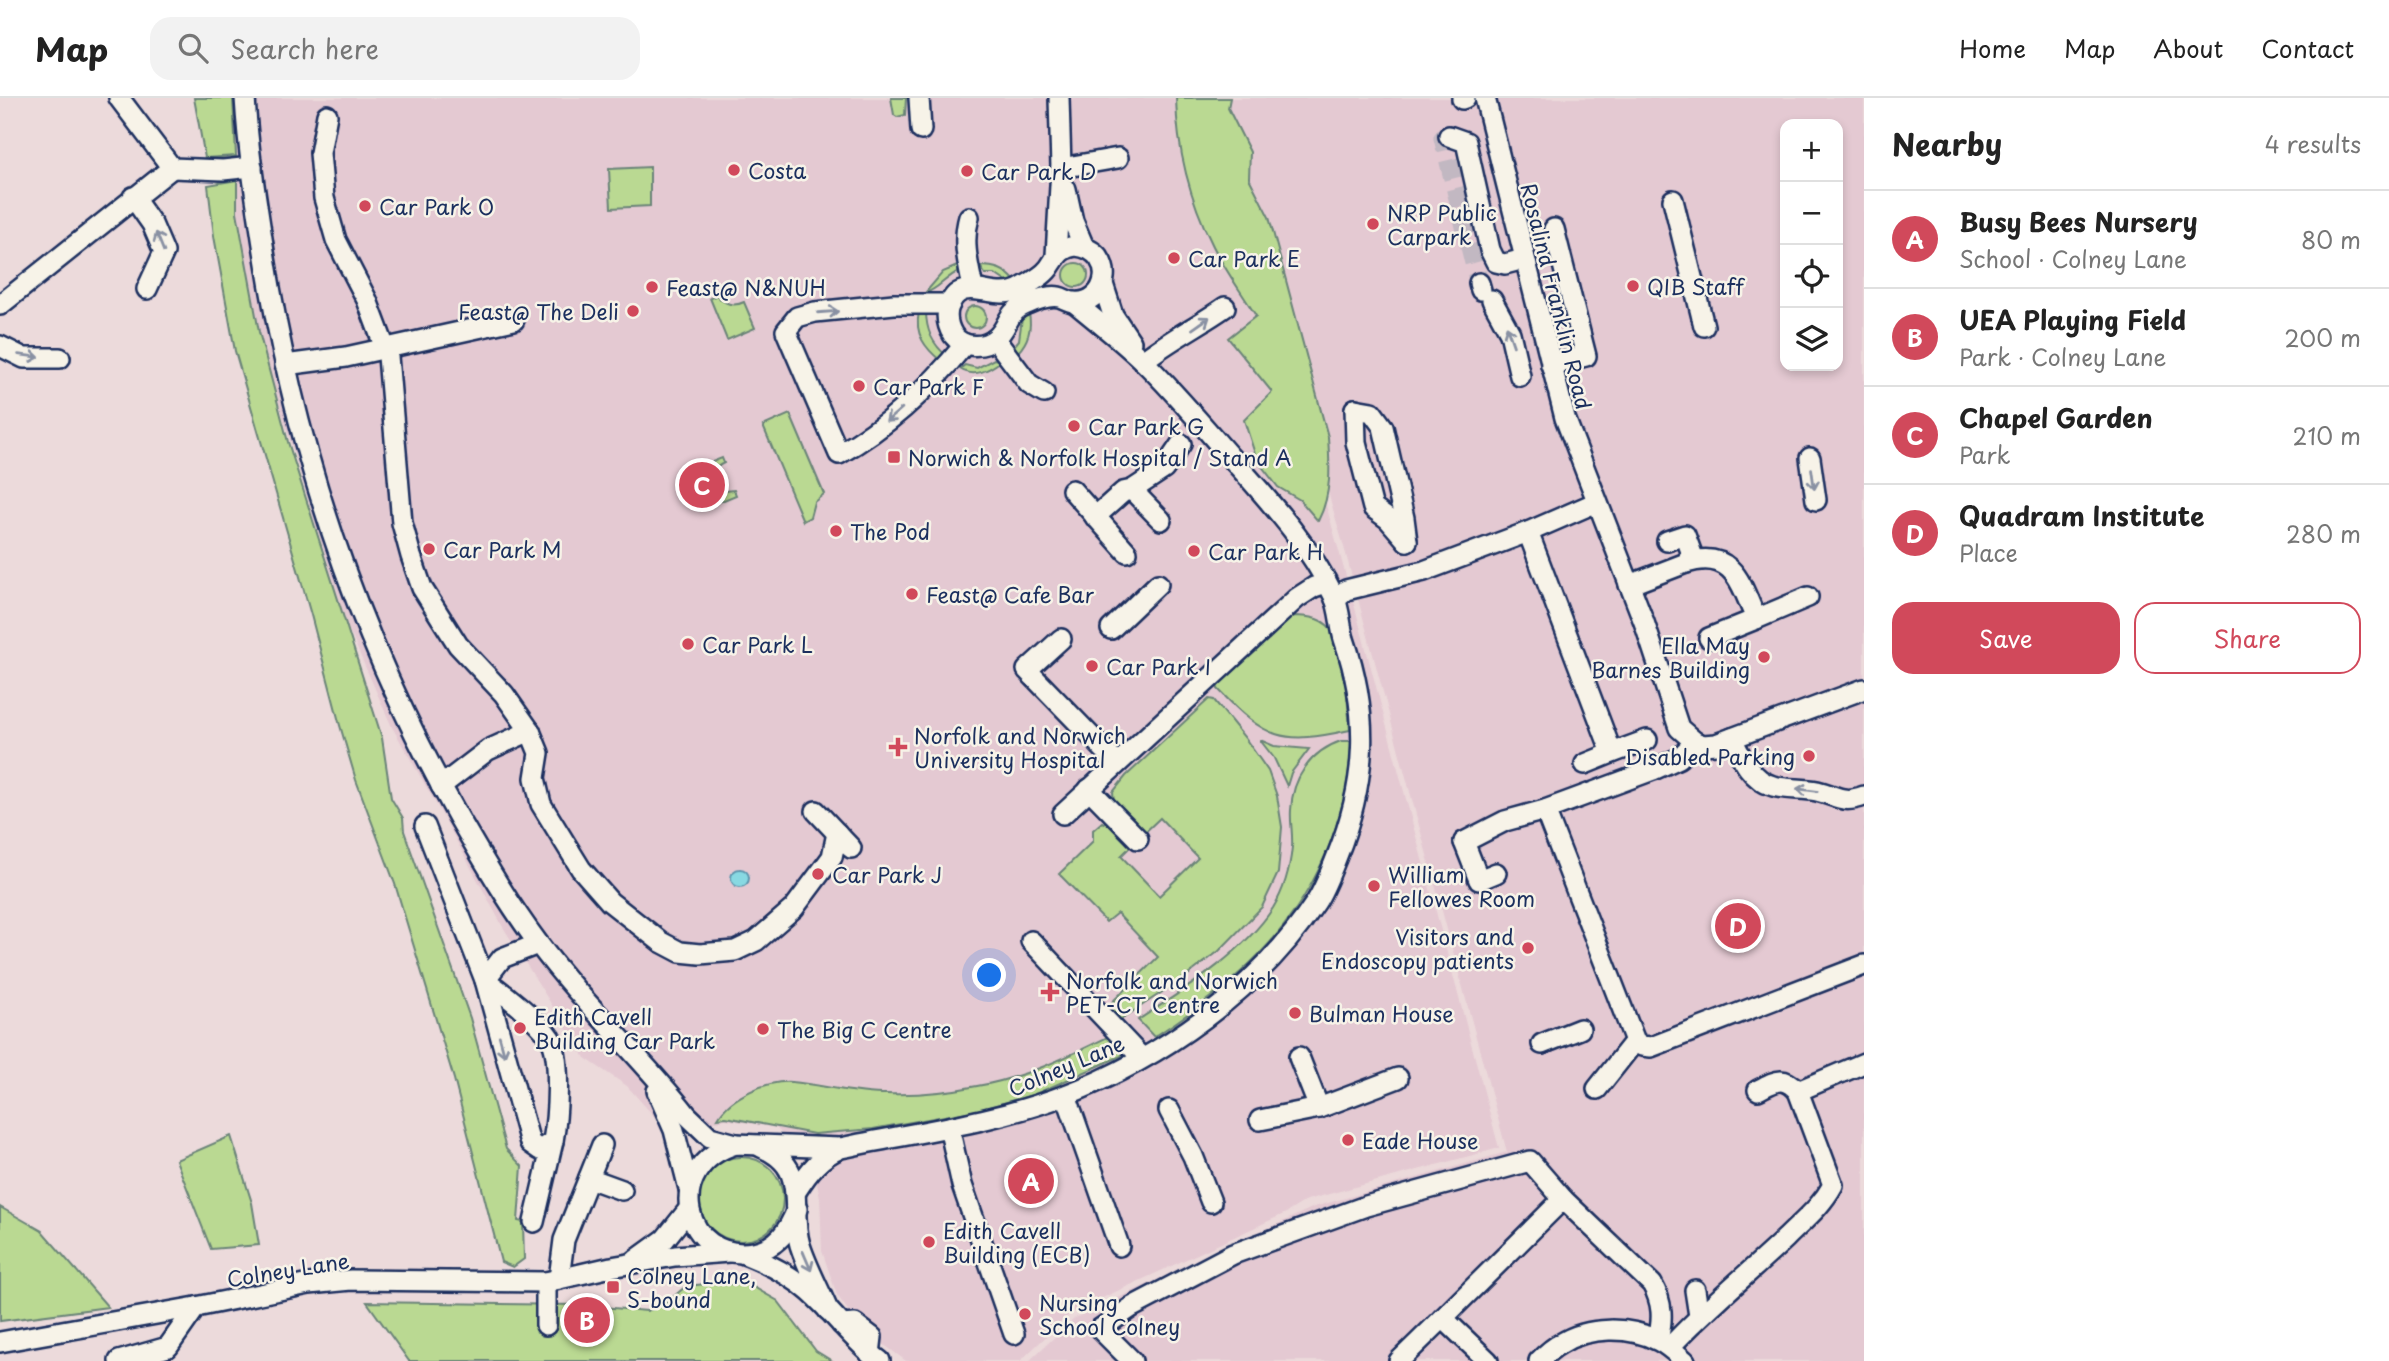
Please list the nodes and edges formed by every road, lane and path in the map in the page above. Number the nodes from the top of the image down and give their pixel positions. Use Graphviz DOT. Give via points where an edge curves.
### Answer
graph roads {
  1 [pos="119,98"];
  2 [pos="245,98"];
  3 [pos="919,98"];
  4 [pos="1059,98"];
  5 [pos="1485,98"];
  6 [pos="327,115"];
  7 [pos="921,130"];
  8 [pos="1458,139"];
  9 [pos="1118,158"];
  10 [pos="252,167"];
  11 [pos="172,168"];
  12 [pos="1062,168"];
  13 [pos="133,197"];
  14 [pos="1673,200"];
  15 [pos="969,217"];
  16 [pos="1554,229"];
  17 [pos="1084,247"];
  18 [pos="1524,260"];
  19 [pos="1053,261"];
  20 [pos="1103,284"];
  21 [pos="973,288"];
  22 [pos="146,289"];
  23 [pos="1484,291"];
  24 [pos="1068,300"];
  25 [pos="950,304"];
  26 [pos="0,305"];
  27 [pos="1225,307"];
  28 [pos="514,320"];
  29 [pos="1704,326"];
  30 [pos="995,339"];
  31 [pos="965,344"];
  32 [pos="0,346"];
  33 [pos="385,347"];
  34 [pos="60,358"];
  35 [pos="1143,361"];
  36 [pos="285,365"];
  37 [pos="1551,365"];
  38 [pos="1520,376"];
  39 [pos="1044,393"];
  40 [pos="1202,426"];
  41 [pos="1810,458"];
  42 [pos="1072,490"];
  43 [pos="1132,490"];
  44 [pos="1816,500"];
  45 [pos="1597,502"];
  46 [pos="1095,517"];
  47 [pos="1161,520"];
  48 [pos="1393,525"];
  49 [pos="1528,532"];
  50 [pos="1676,538"];
  51 [pos="1127,552"];
  52 [pos="1686,563"];
  53 [pos="1158,584"];
  54 [pos="1629,585"];
  55 [pos="1331,591"];
  56 [pos="1808,597"];
  57 [pos="1756,620"];
  58 [pos="1111,629"];
  59 [pos="1709,638"];
  60 [pos="1061,639"];
  61 [pos="1864,689"];
  62 [pos="530,731"];
  63 [pos="1732,738"];
  64 [pos="1647,740"];
  65 [pos="1695,742"];
  66 [pos="1612,753"];
  67 [pos="1116,763"];
  68 [pos="1585,764"];
  69 [pos="441,786"];
  70 [pos="1089,789"];
  71 [pos="1864,796"];
  72 [pos="1545,810"];
  73 [pos="816,811"];
  74 [pos="1063,814"];
  75 [pos="425,826"];
  76 [pos="1138,839"];
  77 [pos="1496,873"];
  78 [pos="1031,941"];
  79 [pos="538,944"];
  80 [pos="1864,965"];
  81 [pos="485,980"];
  82 [pos="1580,1028"];
  83 [pos="1635,1041"];
  84 [pos="1542,1044"];
  85 [pos="1299,1057"];
  86 [pos="1142,1058"];
  87 [pos="1864,1063"];
  88 [pos="642,1065"];
  89 [pos="1398,1078"];
  90 [pos="1597,1089"];
  91 [pos="1758,1090"];
  92 [pos="1798,1091"];
  93 [pos="1066,1094"];
  94 [pos="1319,1108"];
  95 [pos="1169,1110"];
  96 [pos="1260,1120"];
  97 [pos="949,1127"];
  98 [pos="553,1141"];
  99 [pos="743,1144"];
  100 [pos="602,1145"];
  101 [pos="841,1148"];
  102 [pos="589,1178"];
  103 [pos="689,1189"];
  104 [pos="622,1190"];
  105 [pos="797,1199"];
  106 [pos="1563,1199"];
  107 [pos="1210,1202"];
  108 [pos="689,1209"];
  109 [pos="534,1222"];
  110 [pos="1119,1246"];
  111 [pos="736,1252"];
  112 [pos="626,1266"];
  113 [pos="552,1280"];
  114 [pos="1695,1290"];
  115 [pos="196,1307"];
  116 [pos="1699,1315"];
  117 [pos="834,1317"];
  118 [pos="1443,1318"];
  119 [pos="546,1325"];
  120 [pos="1014,1334"];
  121 [pos="0,1342"];
  122 [pos="1671,1349"];
  123 [pos="875,1357"];
  124 [pos="119,1361"];
  125 [pos="1132,1361"];
  126 [pos="1399,1361"];
  127 [pos="1488,1361"];
  128 [pos="1539,1361"];
  1 -- 11 [label="street"];
  2 -- 10 [label="street"];
  3 -- 7 [label="street"];
  4 -- 12 [label="street"];
  5 -- 18 [label="street, Rosalind Franklin Road"];
  6 -- 33 [label="street" via="320,153 326,209"];
  8 -- 18 [label="street" via="1471,196 1483,213 1496,262"];
  9 -- 12 [label="street"];
  10 -- 11 [label="street"];
  10 -- 36 [label="street"];
  11 -- 13 [label="street"];
  12 -- 17 [label="street" via="1073,221"];
  12 -- 19 [label="street"];
  22 -- 13 [label="street, one-way" via="164,252"];
  13 -- 26 [label="street"];
  14 -- 29 [label="street"];
  15 -- 21 [label="street" via="975,231"];
  16 -- 37 [label="street" via="1586,356"];
  17 -- 19 [label="street" via="1069,247"];
  17 -- 20 [label="street" via="1101,261"];
  18 -- 37 [label="street, Rosalind Franklin Road"];
  19 -- 21 [label="street" via="1036,280 1012,292"];
  19 -- 24 [label="street" via="1049,281"];
  20 -- 24 [label="street" via="1089,300"];
  20 -- 35 [label="street" via="1114,315"];
  21 -- 25 [label="street"];
  38 -- 23 [label="street, one-way" via="1510,333"];
  24 -- 30 [label="street" via="1050,297 1024,305 1008,317"];
  24 -- 35 [label="street"];
  25 -- 31 [label="street" via="948,326"];
  31 -- 25 [label="street, one-way" via="905,405 867,438 839,454 786,331 797,317 815,312"];
  35 -- 27 [label="street, one-way"];
  28 -- 33 [label="street"];
  30 -- 31 [label="street" via="979,346"];
  30 -- 39 [label="street" via="1029,384"];
  32 -- 34 [label="street, one-way" via="24,358"];
  33 -- 36 [label="street"];
  33 -- 62 [label="street" via="402,523 422,587 458,645 504,694"];
  35 -- 40 [label="street, Colney Lane"];
  36 -- 69 [label="street" via="344,572 382,665"];
  37 -- 45 [label="street, Rosalind Franklin Road" via="1565,418"];
  40 -- 43 [label="street" via="1181,444 1164,469"];
  40 -- 55 [label="street, Colney Lane" via="1278,510"];
  41 -- 44 [label="street, one-way"];
  42 -- 46 [label="street"];
  43 -- 46 [label="street"];
  43 -- 47 [label="street"];
  45 -- 49 [label="street"];
  45 -- 54 [label="street, Rosalind Franklin Road"];
  46 -- 51 [label="street"];
  48 -- 48 [label="street" via="1407,541 1383,427 1372,412 1355,409 1356,442 1368,494 1373,508"];
  49 -- 55 [label="street" via="1424,571"];
  49 -- 66 [label="street"];
  50 -- 52 [label="street" via="1692,554"];
  52 -- 54 [label="street"];
  52 -- 57 [label="street" via="1705,557 1724,563 1740,582"];
  53 -- 58 [label="street"];
  54 -- 65 [label="street, Rosalind Franklin Road" via="1679,727"];
  55 -- 67 [label="street" via="1314,587 1297,598"];
  55 -- 86 [label="street, Colney Lane" via="1359,691 1362,736 1358,789 1334,865 1317,900 1283,945 1184,1032"];
  56 -- 57 [label="street"];
  57 -- 59 [label="street"];
  60 -- 67 [label="street" via="1027,670"];
  61 -- 63 [label="street"];
  62 -- 69 [label="street"];
  62 -- 73 [label="street" via="540,753 535,778 541,804 581,869 610,902 680,952 734,951 756,941 794,908 844,840"];
  63 -- 65 [label="street" via="1716,744"];
  71 -- 63 [label="street, one-way" via="1850,801 1760,781"];
  64 -- 66 [label="street"];
  65 -- 72 [label="street" via="1679,758 1653,770"];
  66 -- 68 [label="street"];
  67 -- 70 [label="street"];
  69 -- 79 [label="street"];
  70 -- 74 [label="street"];
  70 -- 76 [label="street"];
  72 -- 77 [label="street" via="1509,831 1464,842 1479,880"];
  72 -- 83 [label="street"];
  75 -- 81 [label="street"];
  78 -- 86 [label="street"];
  79 -- 81 [label="street" via="502,958"];
  79 -- 88 [label="street"];
  80 -- 83 [label="street" via="1651,1047"];
  81 -- 98 [label="street" via="509,996 551,1039 558,1116"];
  81 -- 98 [label="street, one-way" via="530,1143 540,1150"];
  82 -- 84 [label="street"];
  83 -- 90 [label="street"];
  85 -- 94 [label="street"];
  86 -- 93 [label="street, Colney Lane"];
  87 -- 92 [label="street"];
  88 -- 99 [label="street" via="710,1137"];
  88 -- 103 [label="street" via="666,1108"];
  89 -- 94 [label="street"];
  91 -- 92 [label="street" via="1783,1080"];
  92 -- 116 [label="street" via="1833,1185 1814,1212"];
  93 -- 97 [label="street, Colney Lane" via="1008,1115"];
  93 -- 110 [label="street"];
  94 -- 96 [label="street"];
  95 -- 107 [label="street"];
  97 -- 101 [label="street, Colney Lane"];
  97 -- 120 [label="street" via="962,1185"];
  98 -- 109 [label="street"];
  99 -- 101 [label="street, Colney Lane"];
  99 -- 103 [label="street, Colney Lane" via="719,1149 705,1159"];
  99 -- 105 [label="street" via="764,1148 786,1165"];
  100 -- 102 [label="street"];
  101 -- 105 [label="street, Colney Lane" via="816,1164"];
  102 -- 104 [label="street"];
  102 -- 113 [label="street"];
  103 -- 108 [label="street, Colney Lane"];
  105 -- 111 [label="street, Colney Lane" via="790,1226 778,1241 761,1250"];
  105 -- 117 [label="street, one-way" via="800,1246"];
  106 -- 118 [label="street"];
  106 -- 122 [label="street" via="1653,1283"];
  106 -- 125 [label="street" via="1530,1161 1366,1206 1256,1245 1181,1280 1100,1329"];
  108 -- 111 [label="street" via="703,1236 715,1246"];
  108 -- 112 [label="street, Colney Lane" via="665,1239"];
  111 -- 112 [label="street, Colney Lane" via="675,1256"];
  111 -- 117 [label="street" via="794,1279"];
  112 -- 113 [label="street, Colney Lane"];
  113 -- 115 [label="street, Colney Lane" via="351,1280"];
  113 -- 119 [label="street"];
  114 -- 116 [label="street"];
  115 -- 121 [label="street, Colney Lane"];
  115 -- 124 [label="street" via="168,1347"];
  116 -- 122 [label="street"];
  117 -- 123 [label="street"];
  118 -- 126 [label="street"];
  118 -- 127 [label="street"];
  122 -- 128 [label="street" via="1628,1331 1610,1329 1561,1343"];
}
